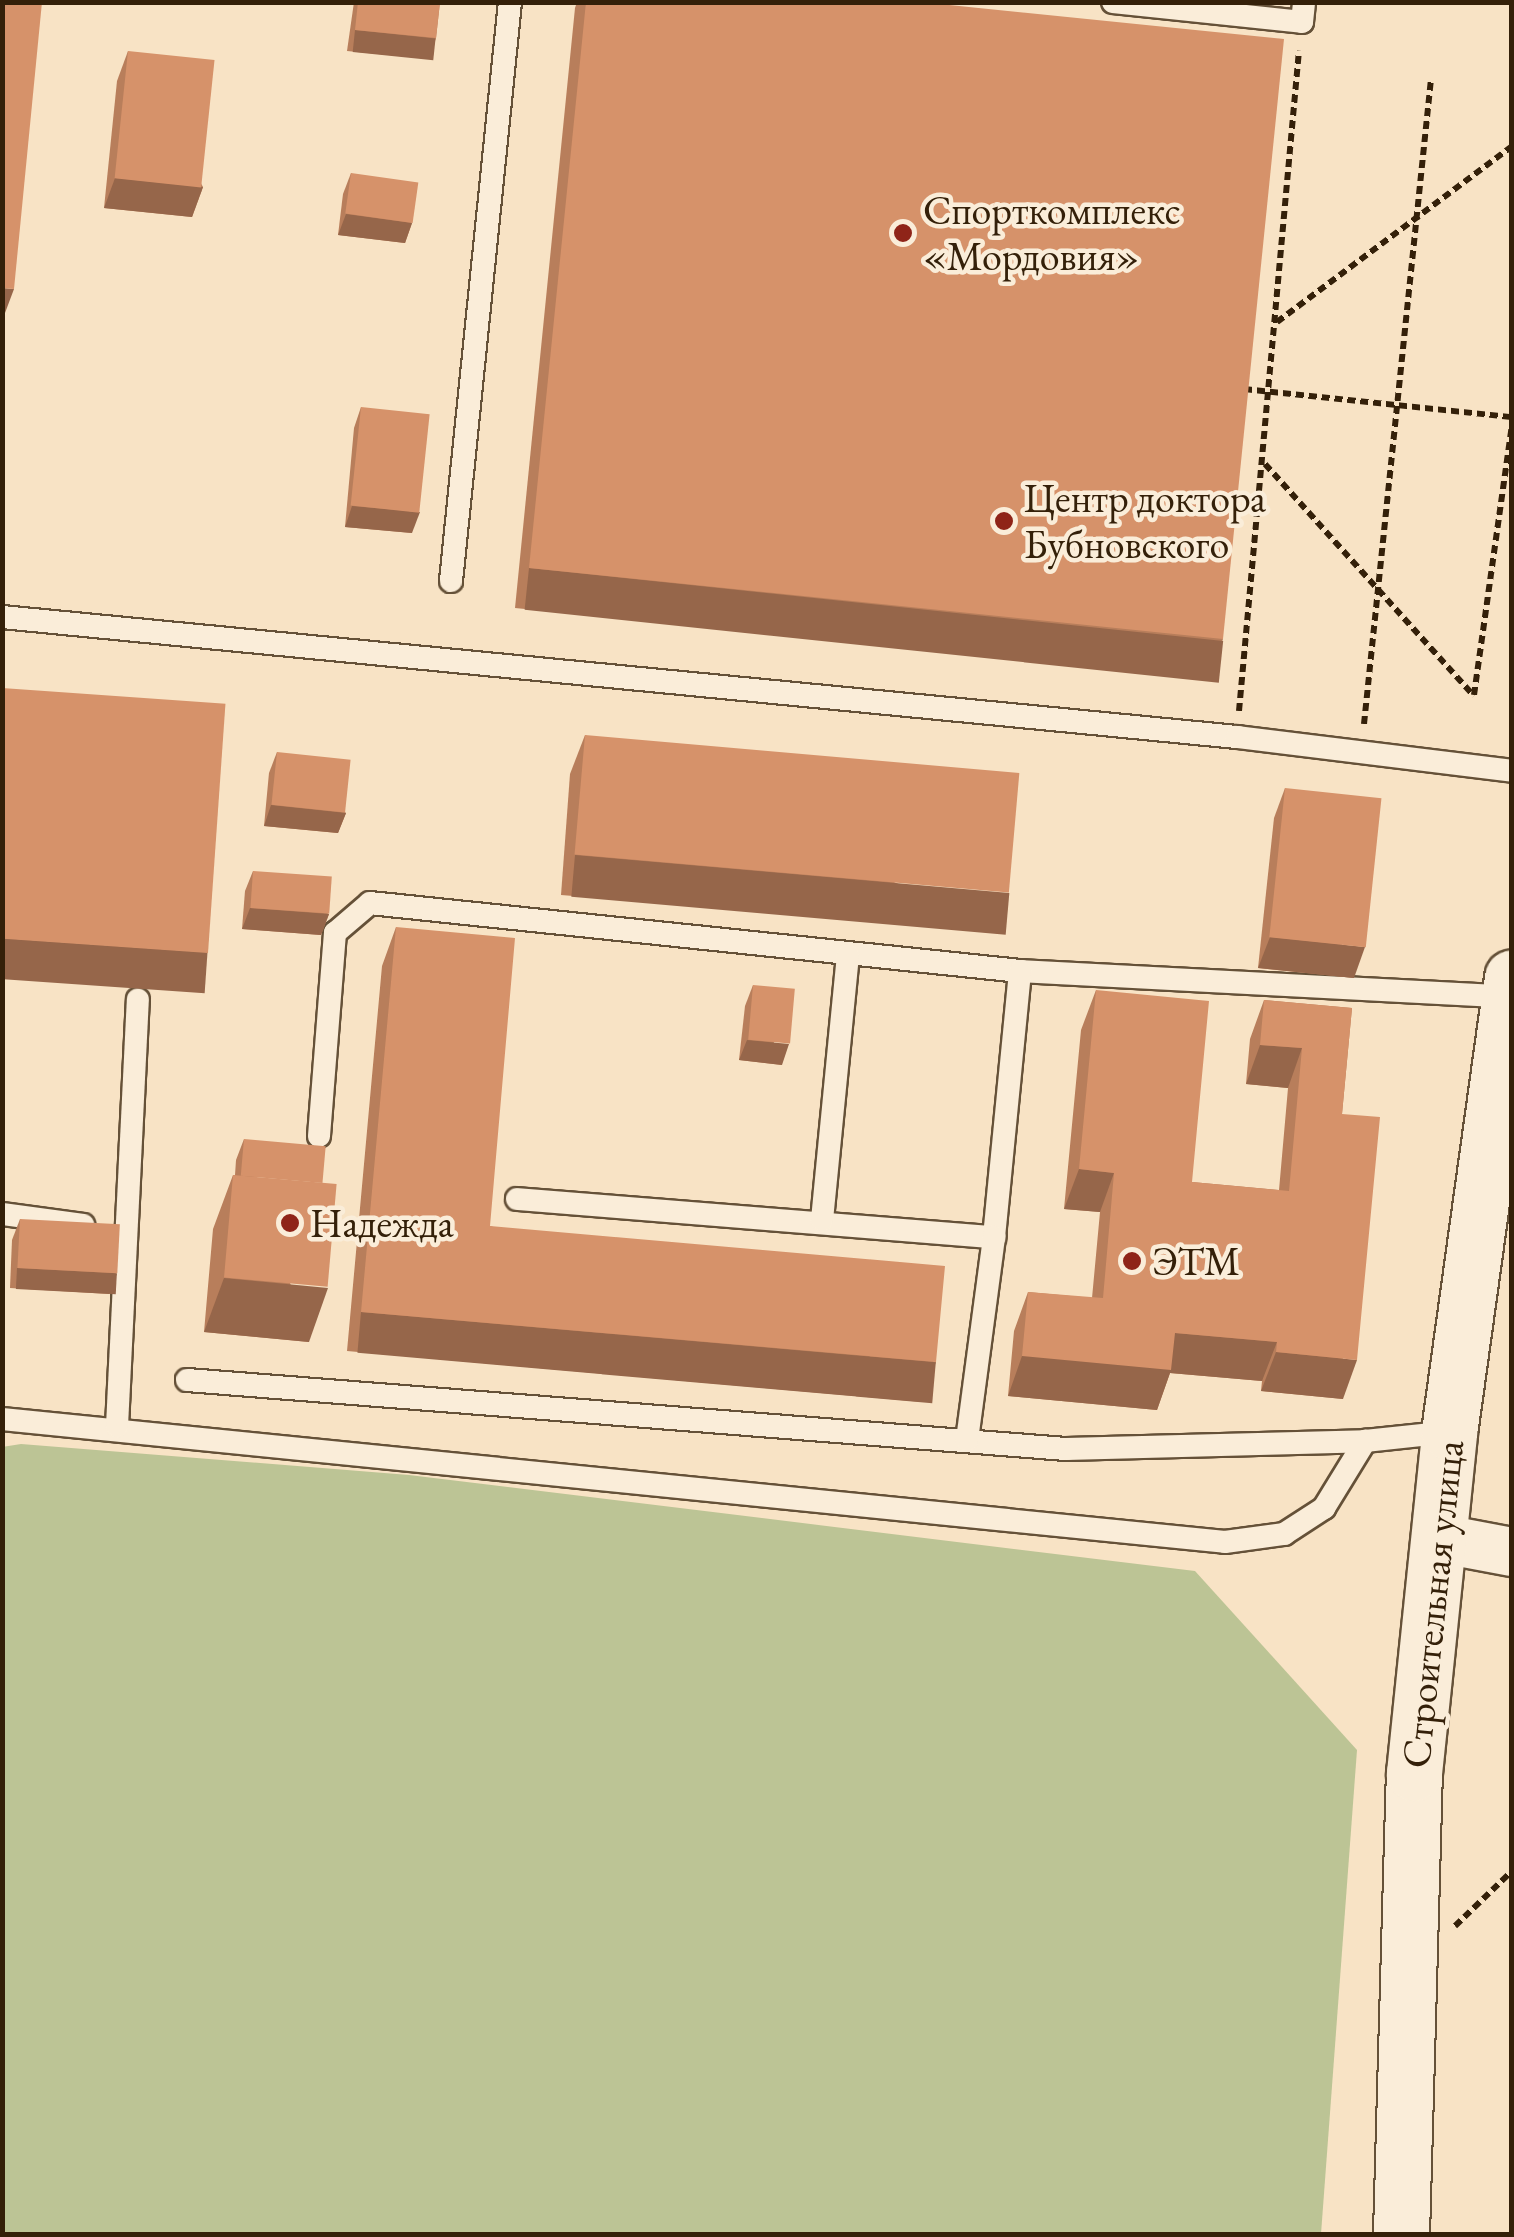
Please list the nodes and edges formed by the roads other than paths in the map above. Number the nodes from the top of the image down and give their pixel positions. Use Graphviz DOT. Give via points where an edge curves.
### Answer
graph roads {
  1 [pos="510,2"];
  2 [pos="1112,2"];
  3 [pos="1303,12"];
  4 [pos="451,581"];
  5 [pos="2,616"];
  6 [pos="1512,771"];
  7 [pos="848,955"];
  8 [pos="1020,972"];
  9 [pos="1510,987"];
  10 [pos="138,1000"];
  11 [pos="320,1136"];
  12 [pos="517,1198"];
  13 [pos="2,1214"];
  14 [pos="822,1220"];
  15 [pos="131,1232"];
  16 [pos="994,1237"];
  17 [pos="187,1380"];
  18 [pos="2,1419"];
  19 [pos="117,1426"];
  20 [pos="1449,1432"];
  21 [pos="967,1440"];
  22 [pos="1365,1441"];
  23 [pos="1438,1538"];
  24 [pos="1512,1552"];
  25 [pos="1400,2234"];
  1 -- 4 [label="lane"];
  2 -- 3 [label="lane"];
  5 -- 6 [label="lane" via="1237,737"];
  7 -- 8 [label="lane"];
  7 -- 11 [label="lane" via="370,903 335,933"];
  7 -- 14 [label="lane"];
  8 -- 9 [label="lane"];
  8 -- 16 [label="lane"];
  9 -- 20 [label="street, Строительная улица"];
  10 -- 15 [label="lane"];
  12 -- 14 [label="lane"];
  13 -- 15 [label="lane"];
  14 -- 16 [label="lane"];
  15 -- 19 [label="lane"];
  16 -- 21 [label="lane"];
  17 -- 21 [label="lane"];
  18 -- 19 [label="lane"];
  19 -- 22 [label="lane" via="1225,1542 1284,1534 1324,1508"];
  20 -- 22 [label="lane"];
  20 -- 23 [label="street, Строительная улица"];
  21 -- 22 [label="lane" via="1066,1448"];
  23 -- 24 [label="street"];
  23 -- 25 [label="street, Строительная улица" via="1413,1792"];
}
